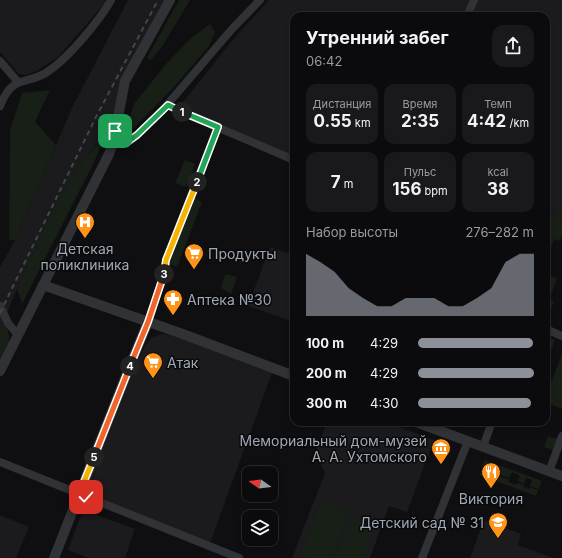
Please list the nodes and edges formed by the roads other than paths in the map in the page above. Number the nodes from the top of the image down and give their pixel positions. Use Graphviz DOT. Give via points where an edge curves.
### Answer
graph roads {
  1 [pos="111,0"];
  2 [pos="170,0"];
  3 [pos="260,0"];
  4 [pos="474,0"];
  5 [pos="469,12"];
  6 [pos="0,61"];
  7 [pos="18,82"];
  8 [pos="168,105"];
  9 [pos="0,106"];
  10 [pos="218,127"];
  11 [pos="113,143"];
  12 [pos="290,158"];
  13 [pos="44,285"];
  14 [pos="0,306"];
  15 [pos="148,322"];
  16 [pos="550,331"];
  17 [pos="18,335"];
  18 [pos="562,336"];
  19 [pos="0,371"];
  20 [pos="290,375"];
  21 [pos="427,426"];
  22 [pos="491,426"];
  23 [pos="562,436"];
  24 [pos="468,441"];
  25 [pos="483,447"];
  26 [pos="0,462"];
  27 [pos="549,472"];
  28 [pos="562,476"];
  29 [pos="79,494"];
  30 [pos="54,558"];
  31 [pos="239,558"];
  32 [pos="422,558"];
  1 -- 7 [label="street" via="63,60 49,72"];
  2 -- 11 [label="street" via="125,80"];
  3 -- 8 [label="street"];
  4 -- 5 [label="street"];
  6 -- 7 [label="street"];
  7 -- 9 [label="street" via="10,87"];
  8 -- 10 [label="street"];
  8 -- 11 [label="street" via="126,143"];
  10 -- 12 [label="street"];
  10 -- 15 [label="street" via="166,260 165,272"];
  11 -- 13 [label="street"];
  13 -- 15 [label="street"];
  13 -- 17 [label="street"];
  14 -- 17 [label="street" via="8,323"];
  15 -- 20 [label="street"];
  15 -- 29 [label="street"];
  16 -- 18 [label="street"];
  17 -- 19 [label="street"];
  21 -- 24 [label="street"];
  22 -- 25 [label="street"];
  23 -- 27 [label="street"];
  24 -- 25 [label="street"];
  24 -- 32 [label="street"];
  25 -- 27 [label="street"];
  26 -- 29 [label="street"];
  27 -- 28 [label="street"];
  29 -- 30 [label="street"];
  29 -- 31 [label="street"];
}
